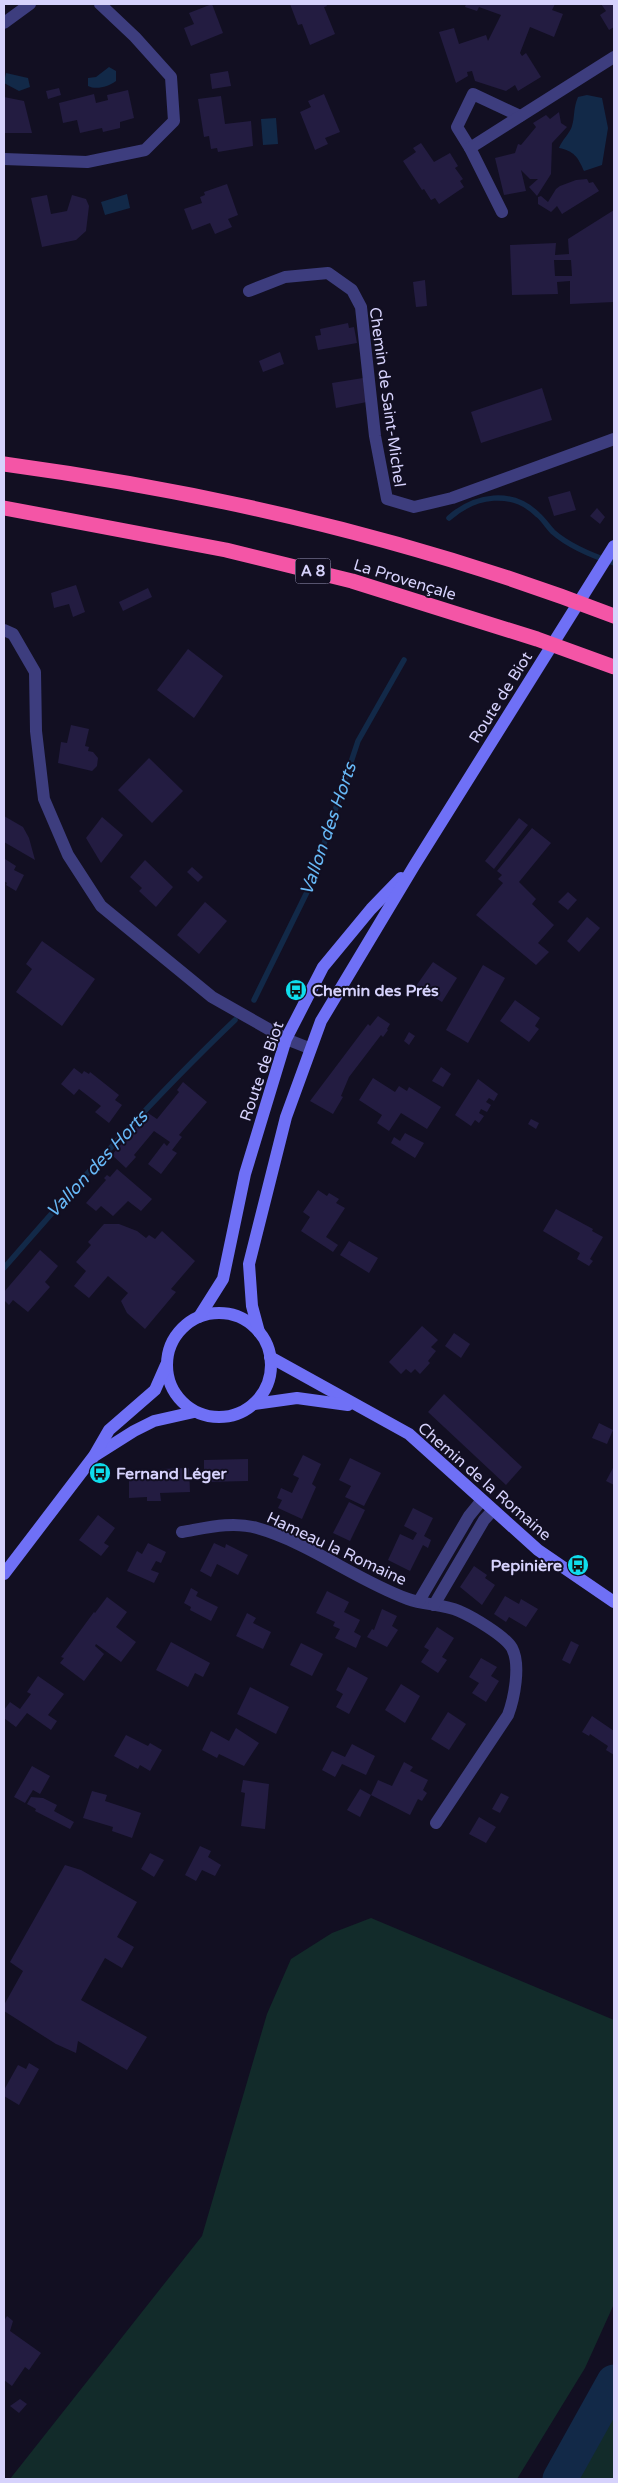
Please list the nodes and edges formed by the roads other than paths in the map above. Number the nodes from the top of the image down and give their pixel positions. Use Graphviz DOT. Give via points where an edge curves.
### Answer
graph roads {
  1 [pos="30,4"];
  2 [pos="100,4"];
  3 [pos="4,23"];
  4 [pos="611,59"];
  5 [pos="520,116"];
  6 [pos="470,148"];
  7 [pos="4,159"];
  8 [pos="502,212"];
  9 [pos="250,291"];
  10 [pos="614,439"];
  11 [pos="4,464"];
  12 [pos="4,508"];
  13 [pos="614,546"];
  14 [pos="614,616"];
  15 [pos="8,632"];
  16 [pos="614,667"];
  17 [pos="414,866"];
  18 [pos="286,1039"];
  19 [pos="309,1048"];
  20 [pos="199,1317"];
  21 [pos="259,1332"];
  22 [pos="270,1357"];
  23 [pos="166,1365"];
  24 [pos="254,1404"];
  25 [pos="356,1406"];
  26 [pos="194,1412"];
  27 [pos="94,1456"];
  28 [pos="482,1500"];
  29 [pos="493,1510"];
  30 [pos="182,1532"];
  31 [pos="4,1574"];
  32 [pos="419,1601"];
  33 [pos="614,1602"];
  34 [pos="434,1604"];
  35 [pos="436,1823"];
  1 -- 3 [label="street"];
  2 -- 7 [label="street" via="171,77 174,121 145,150 87,162"];
  4 -- 5 [label="street"];
  5 -- 6 [label="street"];
  5 -- 6 [label="street" via="473,94 457,127"];
  6 -- 8 [label="street"];
  9 -- 10 [label="street, Chemin de Saint-Michel" via="285,277 328,273 352,290 361,306 375,436 387,499 414,507 452,498"];
  11 -- 14 [label="highway, La Provençale" via="179,492 292,517 519,582"];
  12 -- 16 [label="highway, La Provençale / A 8" via="226,550 352,581 538,639"];
  13 -- 17 [label="main road, Route de Biot"];
  15 -- 18 [label="street" via="35,672 36,731 44,800 68,855 101,906 212,998"];
  17 -- 18 [label="main road, Route de Biot" via="371,909 324,967"];
  17 -- 19 [label="main road, Route de Biot" via="321,1021"];
  18 -- 19 [label="street"];
  18 -- 20 [label="main road, Route de Biot" via="245,1174 223,1279"];
  19 -- 21 [label="main road, Route de Biot" via="286,1117 249,1264 252,1306"];
  20 -- 21 [label="main road" via="231,1314"];
  20 -- 23 [label="main road" via="186,1324 175,1336 168,1350"];
  21 -- 22 [label="main road"];
  22 -- 24 [label="main road" via="265,1391"];
  22 -- 25 [label="main road, Chemin de la Romaine"];
  23 -- 26 [label="main road" via="174,1392 182,1404"];
  23 -- 27 [label="main road" via="155,1390 109,1430"];
  24 -- 25 [label="main road, Chemin de la Romaine" via="297,1398"];
  24 -- 26 [label="main road" via="225,1418"];
  25 -- 28 [label="main road, Chemin de la Romaine" via="409,1434"];
  26 -- 27 [label="main road" via="154,1421"];
  27 -- 31 [label="main road"];
  28 -- 29 [label="main road, Chemin de la Romaine"];
  28 -- 32 [label="street, Hameau la Romaine" via="469,1516"];
  29 -- 33 [label="main road, Chemin de la Romaine" via="538,1550"];
  29 -- 34 [label="street"];
  30 -- 32 [label="street, Hameau la Romaine" via="226,1525 256,1528"];
  32 -- 34 [label="street, Hameau la Romaine"];
  34 -- 35 [label="street, Hameau la Romaine" via="460,1612 496,1633 512,1649 515,1665 515,1695 508,1715"];
}
